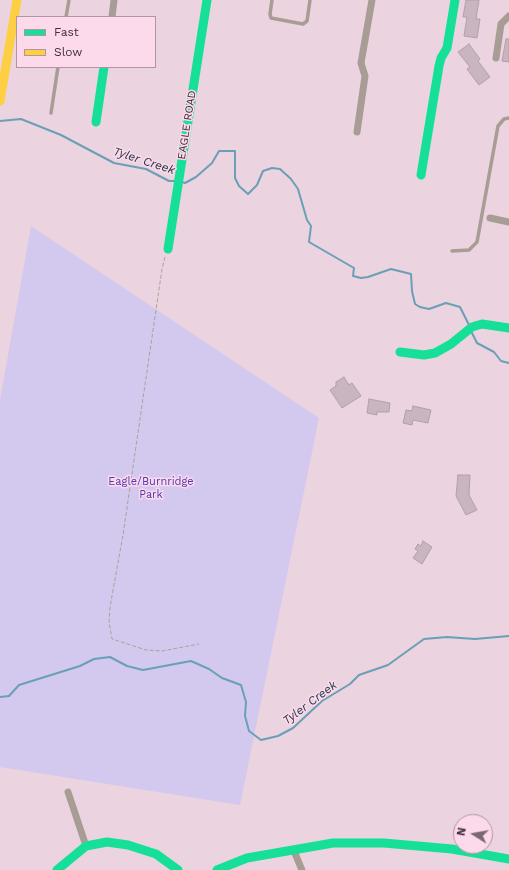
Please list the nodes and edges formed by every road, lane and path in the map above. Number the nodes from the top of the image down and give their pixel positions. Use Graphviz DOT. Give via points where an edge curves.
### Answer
graph roads {
  1 [pos="17,0"];
  2 [pos="69,0"];
  3 [pos="114,0"];
  4 [pos="207,0"];
  5 [pos="272,0"];
  6 [pos="310,0"];
  7 [pos="372,0"];
  8 [pos="455,0"];
  9 [pos="66,16"];
  10 [pos="112,16"];
  11 [pos="509,16"];
  12 [pos="496,58"];
  13 [pos="58,68"];
  14 [pos="104,68"];
  15 [pos="0,101"];
  16 [pos="51,113"];
  17 [pos="509,118"];
  18 [pos="96,122"];
  19 [pos="357,132"];
  20 [pos="421,175"];
  21 [pos="490,218"];
  22 [pos="509,222"];
  23 [pos="168,249"];
  24 [pos="452,251"];
  25 [pos="505,327"];
  26 [pos="400,352"];
  27 [pos="199,644"];
  28 [pos="68,792"];
  29 [pos="86,846"];
  30 [pos="294,851"];
  31 [pos="509,860"];
  32 [pos="57,870"];
  33 [pos="178,870"];
  34 [pos="217,870"];
  35 [pos="302,870"];
  1 -- 15 [label="street"];
  2 -- 9 [label="lane"];
  3 -- 10 [label="street"];
  4 -- 23 [label="street, EAGLE ROAD"];
  5 -- 6 [label="lane" via="271,18 303,24 307,21"];
  7 -- 19 [label="street" via="361,63 365,76"];
  8 -- 20 [label="street" via="447,48 440,62"];
  11 -- 12 [label="street" via="501,24"];
  13 -- 16 [label="lane"];
  14 -- 18 [label="street"];
  17 -- 24 [label="lane" via="504,119 498,126 477,242 469,250"];
  21 -- 22 [label="street"];
  23 -- 27 [label="path" via="162,268 109,622 112,639 146,650 162,651"];
  25 -- 26 [label="street" via="486,324 476,326 435,353 424,355"];
  28 -- 29 [label="street"];
  29 -- 32 [label="street"];
  29 -- 33 [label="street" via="106,842 142,849 162,857"];
  30 -- 31 [label="street" via="332,844 384,843 452,849"];
  30 -- 34 [label="street" via="246,858"];
  30 -- 35 [label="street"];
}
